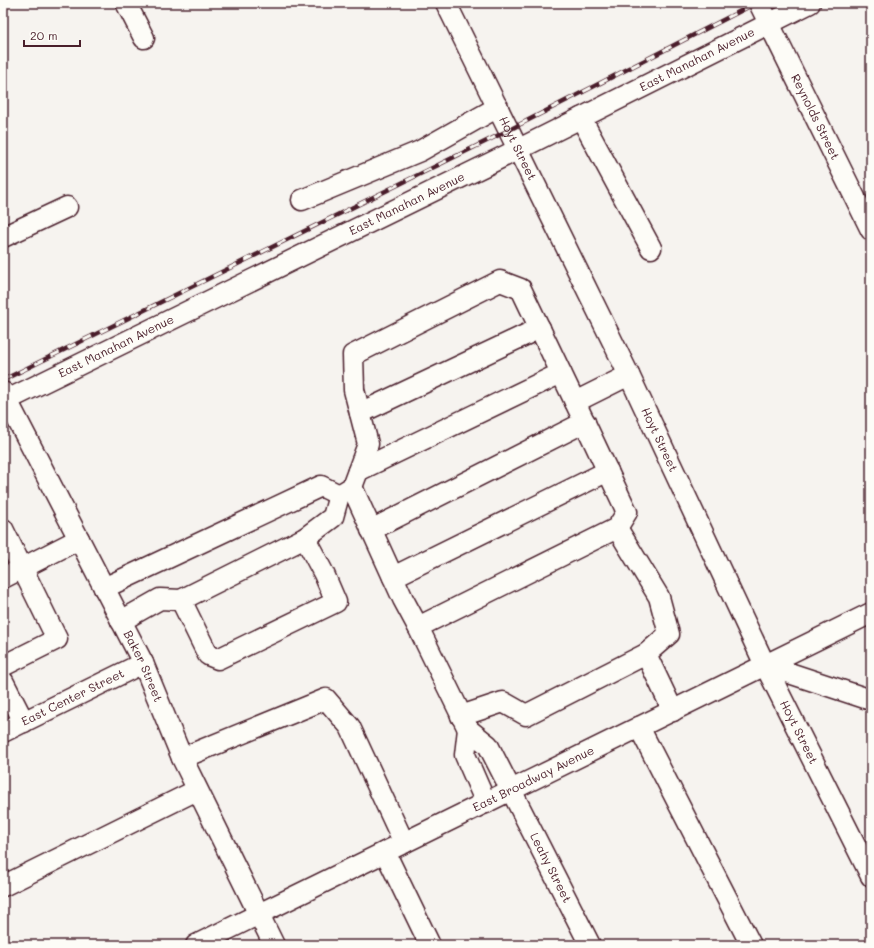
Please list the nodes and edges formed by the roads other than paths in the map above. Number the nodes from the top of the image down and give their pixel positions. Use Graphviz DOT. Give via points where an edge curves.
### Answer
graph roads {
  1 [pos="126,3"];
  2 [pos="446,3"];
  3 [pos="759,3"];
  4 [pos="810,3"];
  5 [pos="769,23"];
  6 [pos="144,38"];
  7 [pos="498,107"];
  8 [pos="581,118"];
  9 [pos="519,149"];
  10 [pos="302,200"];
  11 [pos="67,206"];
  12 [pos="871,230"];
  13 [pos="3,237"];
  14 [pos="651,248"];
  15 [pos="540,328"];
  16 [pos="561,373"];
  17 [pos="629,375"];
  18 [pos="5,398"];
  19 [pos="575,402"];
  20 [pos="360,413"];
  21 [pos="585,422"];
  22 [pos="608,471"];
  23 [pos="350,484"];
  24 [pos="617,528"];
  25 [pos="3,529"];
  26 [pos="372,530"];
  27 [pos="305,538"];
  28 [pos="79,539"];
  29 [pos="22,568"];
  30 [pos="393,577"];
  31 [pos="3,578"];
  32 [pos="104,588"];
  33 [pos="181,600"];
  34 [pos="871,613"];
  35 [pos="121,621"];
  36 [pos="418,627"];
  37 [pos="646,654"];
  38 [pos="143,663"];
  39 [pos="765,665"];
  40 [pos="3,666"];
  41 [pos="3,680"];
  42 [pos="871,700"];
  43 [pos="672,711"];
  44 [pos="24,722"];
  45 [pos="464,723"];
  46 [pos="639,727"];
  47 [pos="3,732"];
  48 [pos="182,758"];
  49 [pos="197,790"];
  50 [pos="511,791"];
  51 [pos="486,803"];
  52 [pos="404,843"];
  53 [pos="385,852"];
  54 [pos="869,867"];
  55 [pos="3,886"];
  56 [pos="258,914"];
  57 [pos="196,945"];
  58 [pos="274,945"];
  59 [pos="430,945"];
  60 [pos="590,945"];
  61 [pos="751,945"];
  1 -- 6 [label="street"];
  2 -- 7 [label="street, Hoyt Street"];
  3 -- 5 [label="street, Reynolds Street"];
  4 -- 5 [label="street, East Manahan Avenue"];
  5 -- 8 [label="street, East Manahan Avenue"];
  5 -- 12 [label="street, Reynolds Street"];
  7 -- 9 [label="street, Hoyt Street"];
  7 -- 10 [label="street" via="420,151"];
  8 -- 9 [label="street, East Manahan Avenue"];
  8 -- 14 [label="street"];
  9 -- 17 [label="street, Hoyt Street"];
  9 -- 18 [label="street, East Manahan Avenue"];
  11 -- 13 [label="street"];
  15 -- 16 [label="street"];
  15 -- 20 [label="street"];
  15 -- 20 [label="street" via="521,289 500,282 353,355 354,390"];
  16 -- 19 [label="street"];
  16 -- 23 [label="street"];
  17 -- 19 [label="street"];
  17 -- 39 [label="street, Hoyt Street"];
  18 -- 28 [label="street, Baker Street"];
  19 -- 21 [label="street"];
  20 -- 23 [label="street" via="368,444"];
  21 -- 22 [label="street"];
  21 -- 26 [label="street"];
  22 -- 24 [label="street" via="627,512"];
  22 -- 30 [label="street"];
  23 -- 26 [label="street"];
  23 -- 27 [label="street" via="333,517"];
  23 -- 32 [label="street" via="321,486"];
  24 -- 36 [label="street"];
  24 -- 37 [label="street" via="659,597 669,634"];
  25 -- 29 [label="street"];
  26 -- 30 [label="street"];
  27 -- 33 [label="street"];
  27 -- 33 [label="street" via="336,602 218,659 208,655"];
  28 -- 29 [label="street"];
  28 -- 32 [label="street, Baker Street"];
  29 -- 31 [label="street"];
  29 -- 40 [label="street" via="57,639"];
  30 -- 36 [label="street"];
  32 -- 35 [label="street, Baker Street"];
  33 -- 35 [label="street" via="160,600"];
  34 -- 39 [label="street, East Broadway Avenue"];
  35 -- 38 [label="street, Baker Street"];
  36 -- 45 [label="street"];
  37 -- 43 [label="street"];
  37 -- 45 [label="street" via="526,715 502,702"];
  38 -- 44 [label="street, East Center Street"];
  38 -- 48 [label="street, Baker Street"];
  39 -- 42 [label="street"];
  39 -- 43 [label="street, East Broadway Avenue"];
  39 -- 54 [label="street, Hoyt Street"];
  41 -- 44 [label="street"];
  43 -- 46 [label="street, East Broadway Avenue"];
  44 -- 47 [label="street, East Center Street"];
  45 -- 50 [label="street, Leahy Street" via="488,745"];
  45 -- 51 [label="street" via="465,755"];
  46 -- 50 [label="street, East Broadway Avenue"];
  46 -- 61 [label="street"];
  48 -- 49 [label="street, Baker Street"];
  48 -- 52 [label="street" via="326,699 350,727"];
  49 -- 55 [label="street"];
  49 -- 56 [label="street, Baker Street"];
  50 -- 51 [label="street, East Broadway Avenue"];
  50 -- 60 [label="street, Leahy Street"];
  51 -- 52 [label="street, East Broadway Avenue"];
  52 -- 53 [label="street, East Broadway Avenue"];
  53 -- 56 [label="street, East Broadway Avenue"];
  53 -- 59 [label="street"];
  56 -- 57 [label="street, East Broadway Avenue"];
  56 -- 58 [label="street, Baker Street"];
}
